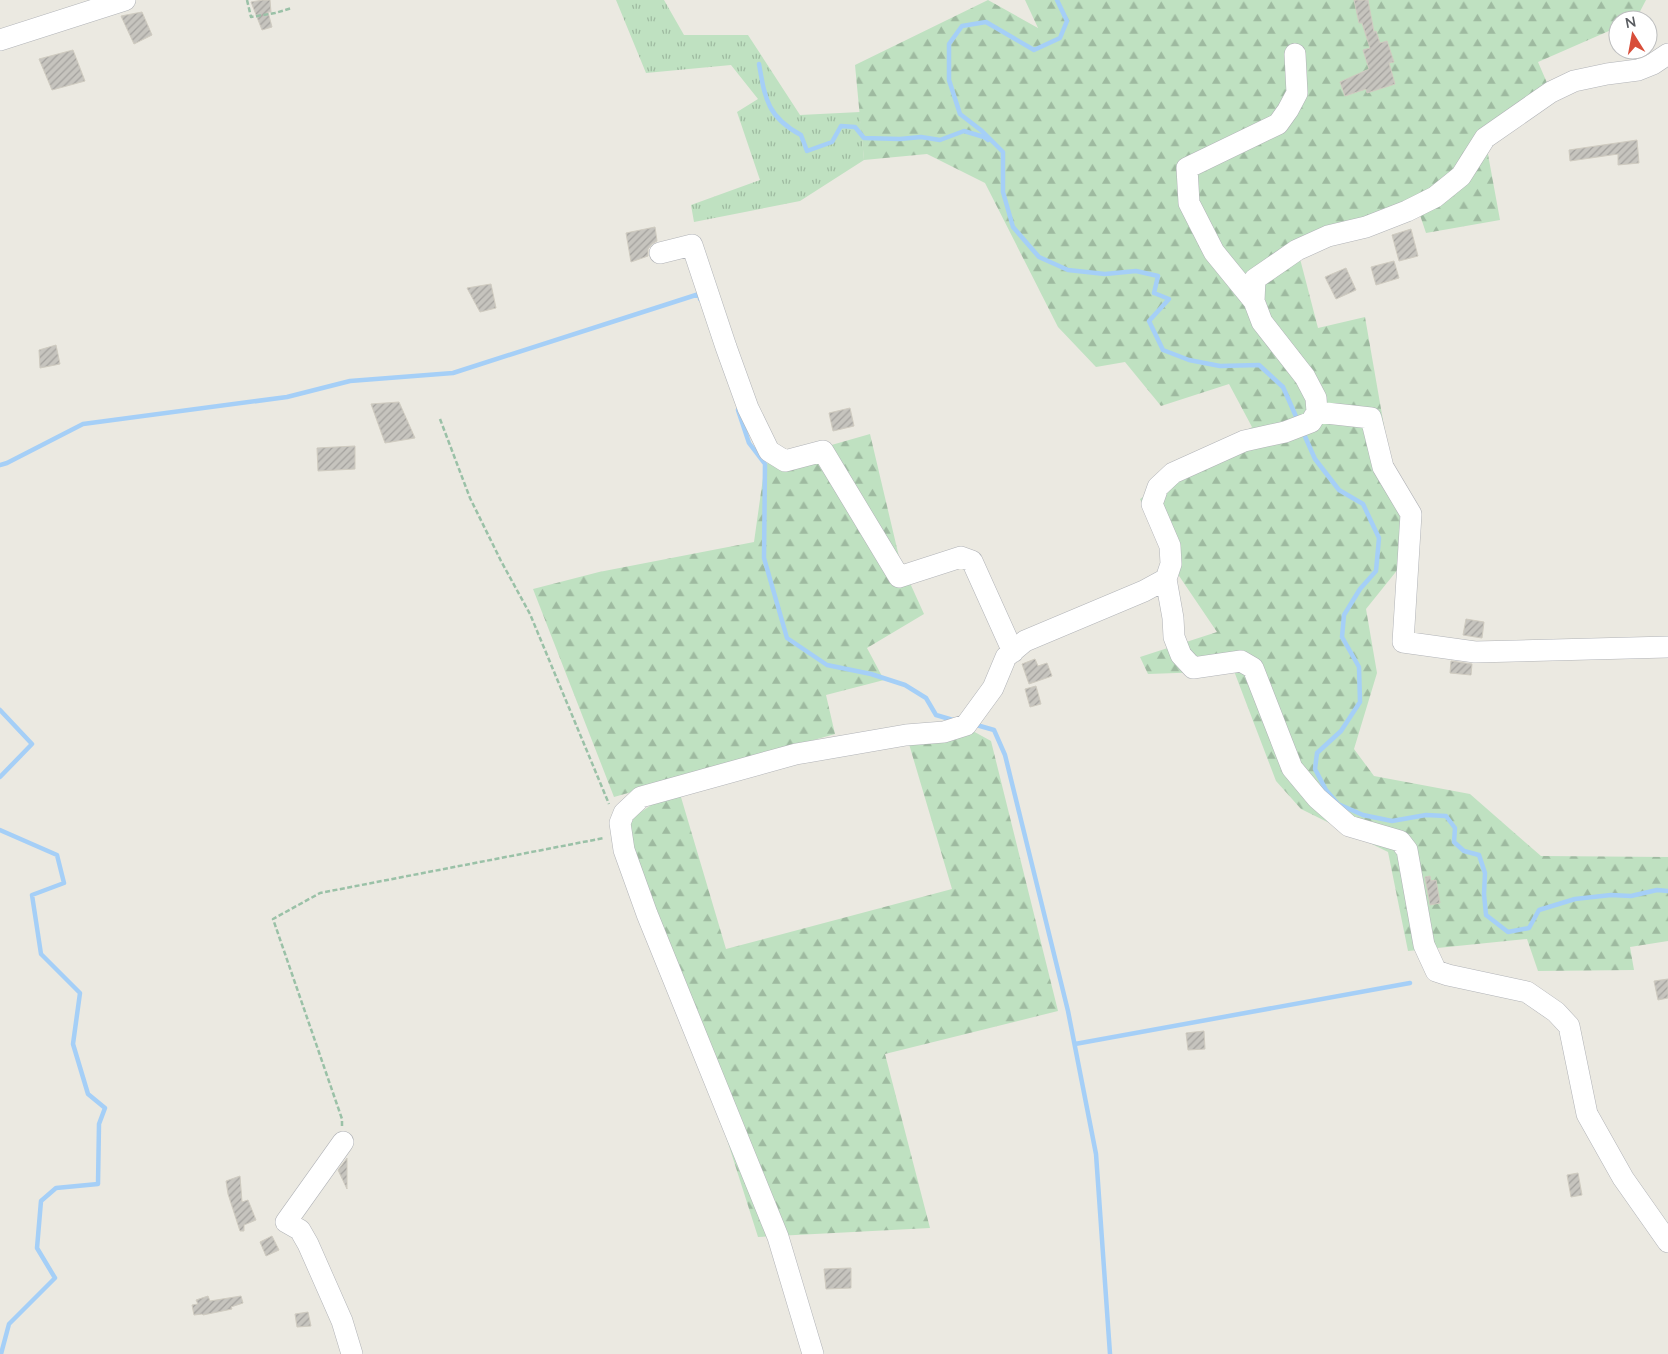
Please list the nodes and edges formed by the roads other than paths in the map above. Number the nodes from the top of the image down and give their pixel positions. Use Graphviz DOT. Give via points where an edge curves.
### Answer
graph roads {
  1 [pos="125,0"];
  2 [pos="0,40"];
  3 [pos="1295,54"];
  4 [pos="1668,54"];
  5 [pos="660,253"];
  6 [pos="1254,301"];
  7 [pos="1317,412"];
  8 [pos="1166,579"];
  9 [pos="1668,647"];
  10 [pos="1013,652"];
  11 [pos="343,1142"];
  12 [pos="1668,1242"];
  13 [pos="352,1354"];
  14 [pos="813,1354"];
  1 -- 2 [label="street"];
  3 -- 6 [label="street" via="1297,93 1278,124 1187,168 1189,203 1214,252"];
  4 -- 6 [label="street" via="1638,70 1574,82 1551,92 1485,138 1461,176 1435,197 1366,227 1328,236 1298,250 1255,279"];
  5 -- 10 [label="street" via="692,244 748,408 770,451 785,461 823,451 899,577 961,558 972,561"];
  6 -- 7 [label="street" via="1262,322 1305,377 1316,398"];
  7 -- 8 [label="street" via="1311,422 1285,432 1244,441 1173,473 1158,487 1152,504 1170,546 1172,564"];
  7 -- 9 [label="street" via="1371,418 1383,467 1411,514 1403,642 1475,652"];
  8 -- 10 [label="street" via="1025,641"];
  8 -- 12 [label="street" via="1174,637 1181,656 1193,668 1241,661 1254,668 1292,768 1317,798 1349,826 1400,841 1407,850 1424,945 1436,971 1527,992 1556,1012 1569,1026 1587,1114 1623,1178"];
  10 -- 14 [label="street" via="1006,657 993,688 966,725 944,732 796,754 641,797 624,813 620,829 647,914 778,1237"];
  11 -- 13 [label="street" via="286,1222 300,1230 308,1244 342,1321"];
}
